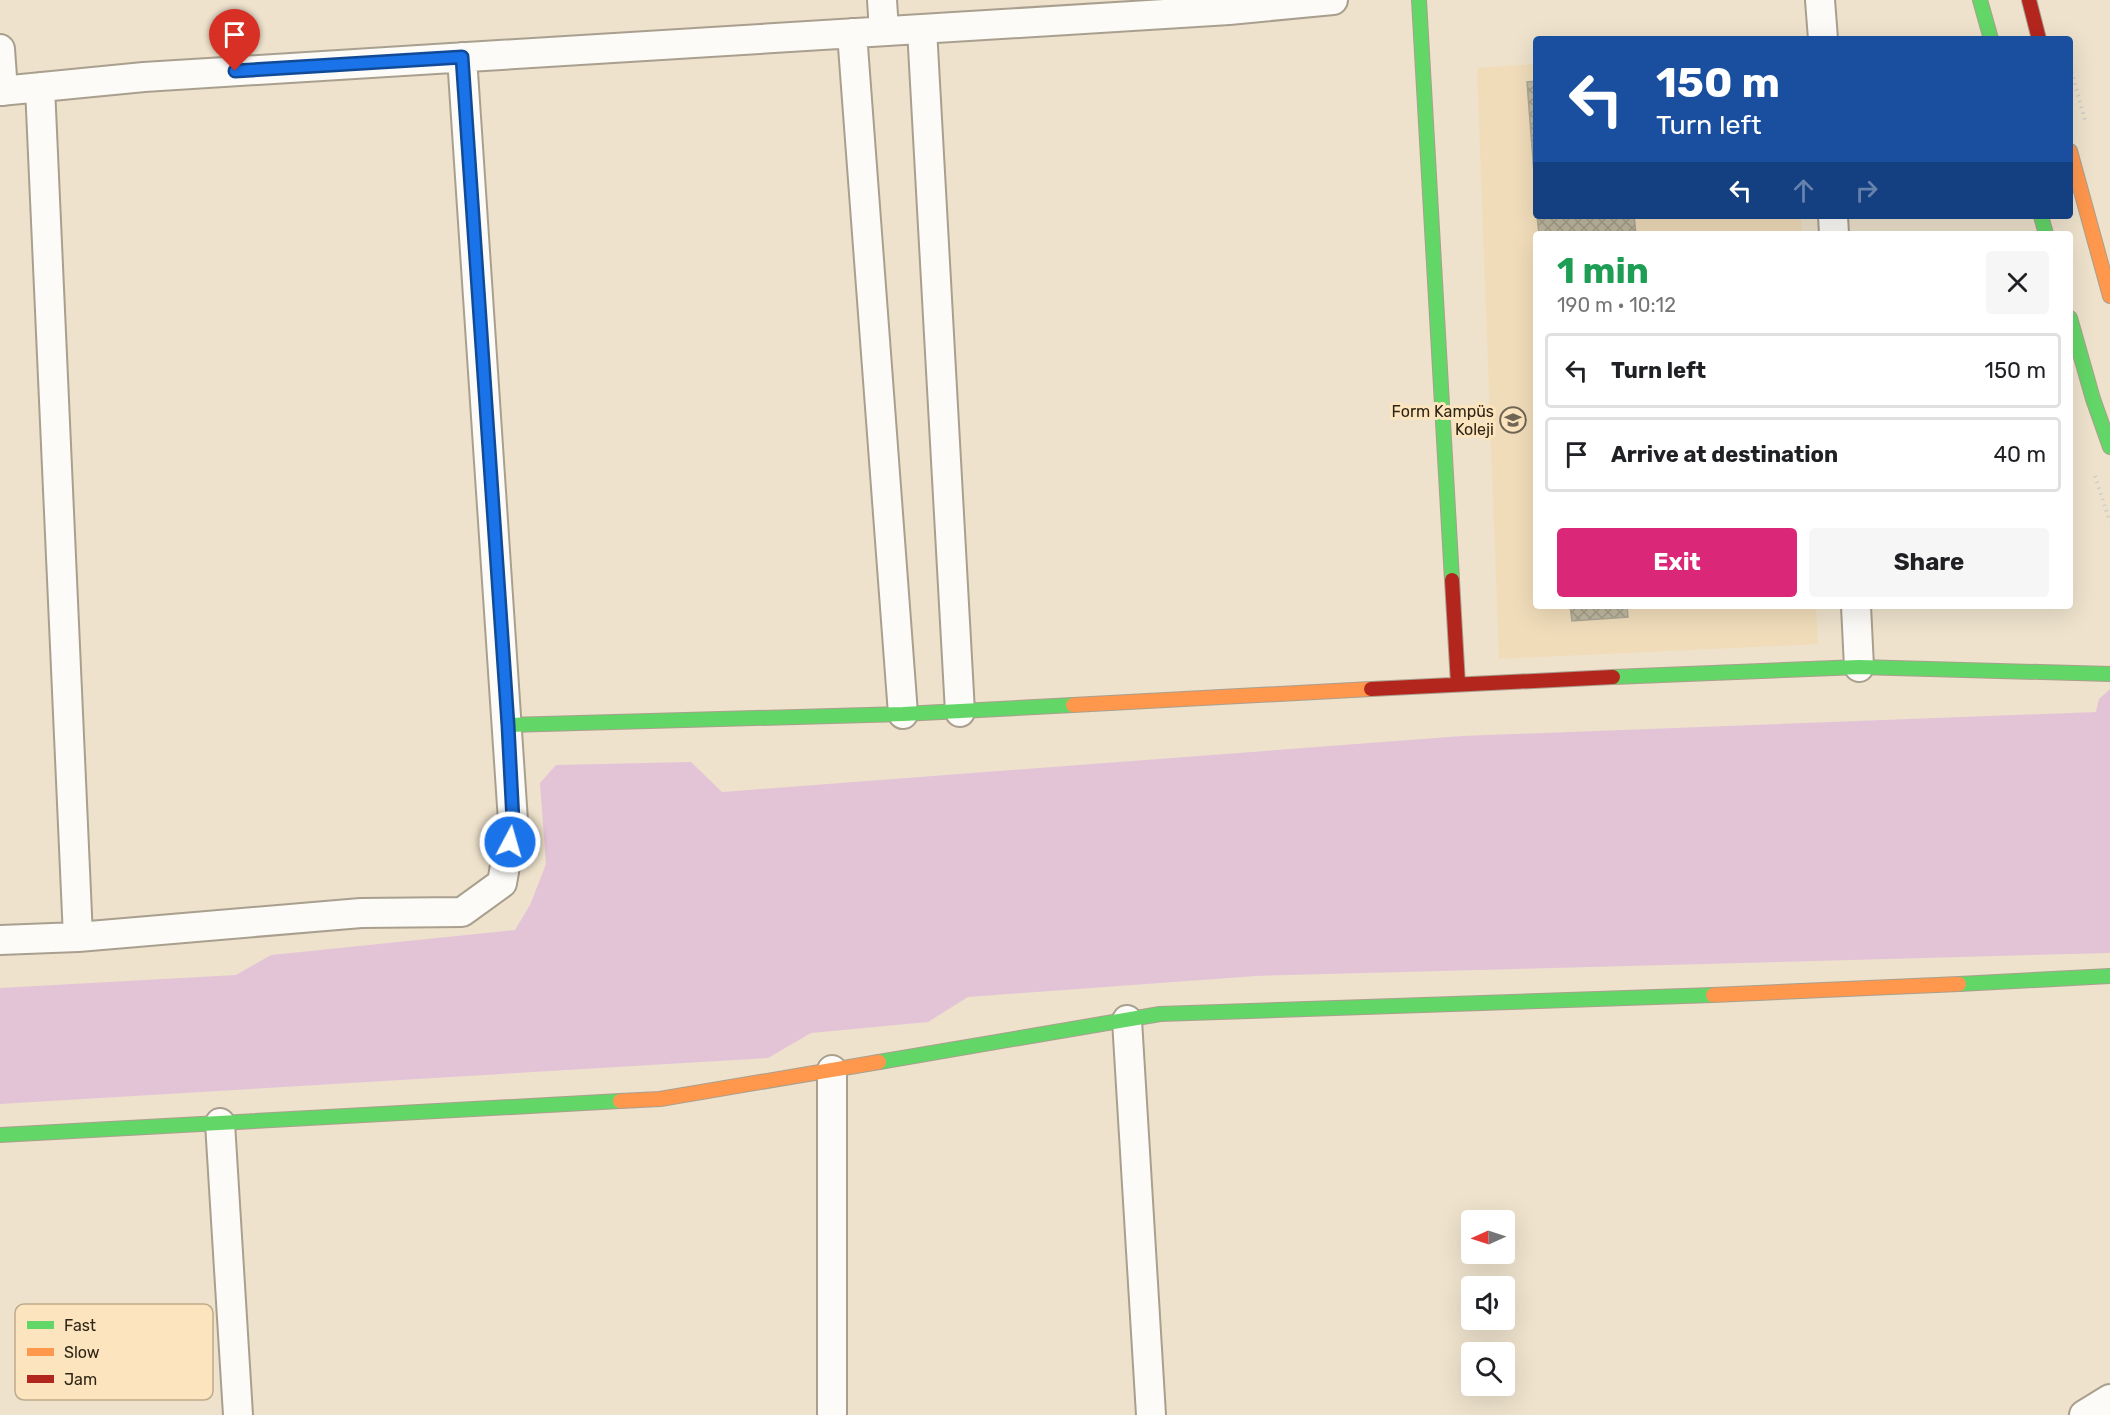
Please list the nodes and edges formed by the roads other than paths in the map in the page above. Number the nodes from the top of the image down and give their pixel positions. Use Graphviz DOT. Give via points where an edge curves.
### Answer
graph roads {
  1 [pos="882,0"];
  2 [pos="1333,0"];
  3 [pos="1419,0"];
  4 [pos="1820,0"];
  5 [pos="1980,0"];
  6 [pos="2029,0"];
  7 [pos="922,29"];
  8 [pos="884,31"];
  9 [pos="852,33"];
  10 [pos="1823,36"];
  11 [pos="1990,36"];
  12 [pos="2038,36"];
  13 [pos="0,49"];
  14 [pos="462,57"];
  15 [pos="40,87"];
  16 [pos="2,91"];
  17 [pos="2073,162"];
  18 [pos="2110,296"];
  19 [pos="2073,329"];
  20 [pos="2110,447"];
  21 [pos="1856,609"];
  22 [pos="1859,666"];
  23 [pos="2110,674"];
  24 [pos="1458,684"];
  25 [pos="960,712"];
  26 [pos="903,714"];
  27 [pos="508,725"];
  28 [pos="78,937"];
  29 [pos="0,940"];
  30 [pos="2110,976"];
  31 [pos="1127,1020"];
  32 [pos="832,1070"];
  33 [pos="220,1123"];
  34 [pos="0,1135"];
  35 [pos="2110,1399"];
  36 [pos="238,1415"];
  37 [pos="832,1415"];
  38 [pos="1152,1415"];
  39 [pos="2084,1415"];
  1 -- 8 [label="street"];
  2 -- 7 [label="street"];
  3 -- 24 [label="street"];
  4 -- 10 [label="street"];
  5 -- 11 [label="street"];
  6 -- 12 [label="street"];
  7 -- 8 [label="street"];
  7 -- 25 [label="street"];
  8 -- 9 [label="street"];
  9 -- 14 [label="street"];
  9 -- 26 [label="street"];
  13 -- 16 [label="street"];
  14 -- 15 [label="street"];
  14 -- 27 [label="street"];
  15 -- 16 [label="street"];
  15 -- 28 [label="street"];
  17 -- 18 [label="street"];
  19 -- 20 [label="street"];
  21 -- 22 [label="street"];
  22 -- 23 [label="street"];
  22 -- 24 [label="street"];
  24 -- 25 [label="street"];
  25 -- 26 [label="street"];
  26 -- 27 [label="street"];
  27 -- 28 [label="street" via="513,821 502,883 462,912 361,914"];
  28 -- 29 [label="street"];
  30 -- 31 [label="street" via="1756,994 1160,1014"];
  31 -- 32 [label="street"];
  31 -- 38 [label="street"];
  32 -- 33 [label="street" via="660,1100"];
  32 -- 37 [label="street"];
  33 -- 34 [label="street"];
  33 -- 36 [label="street"];
  35 -- 39 [label="street"];
}
